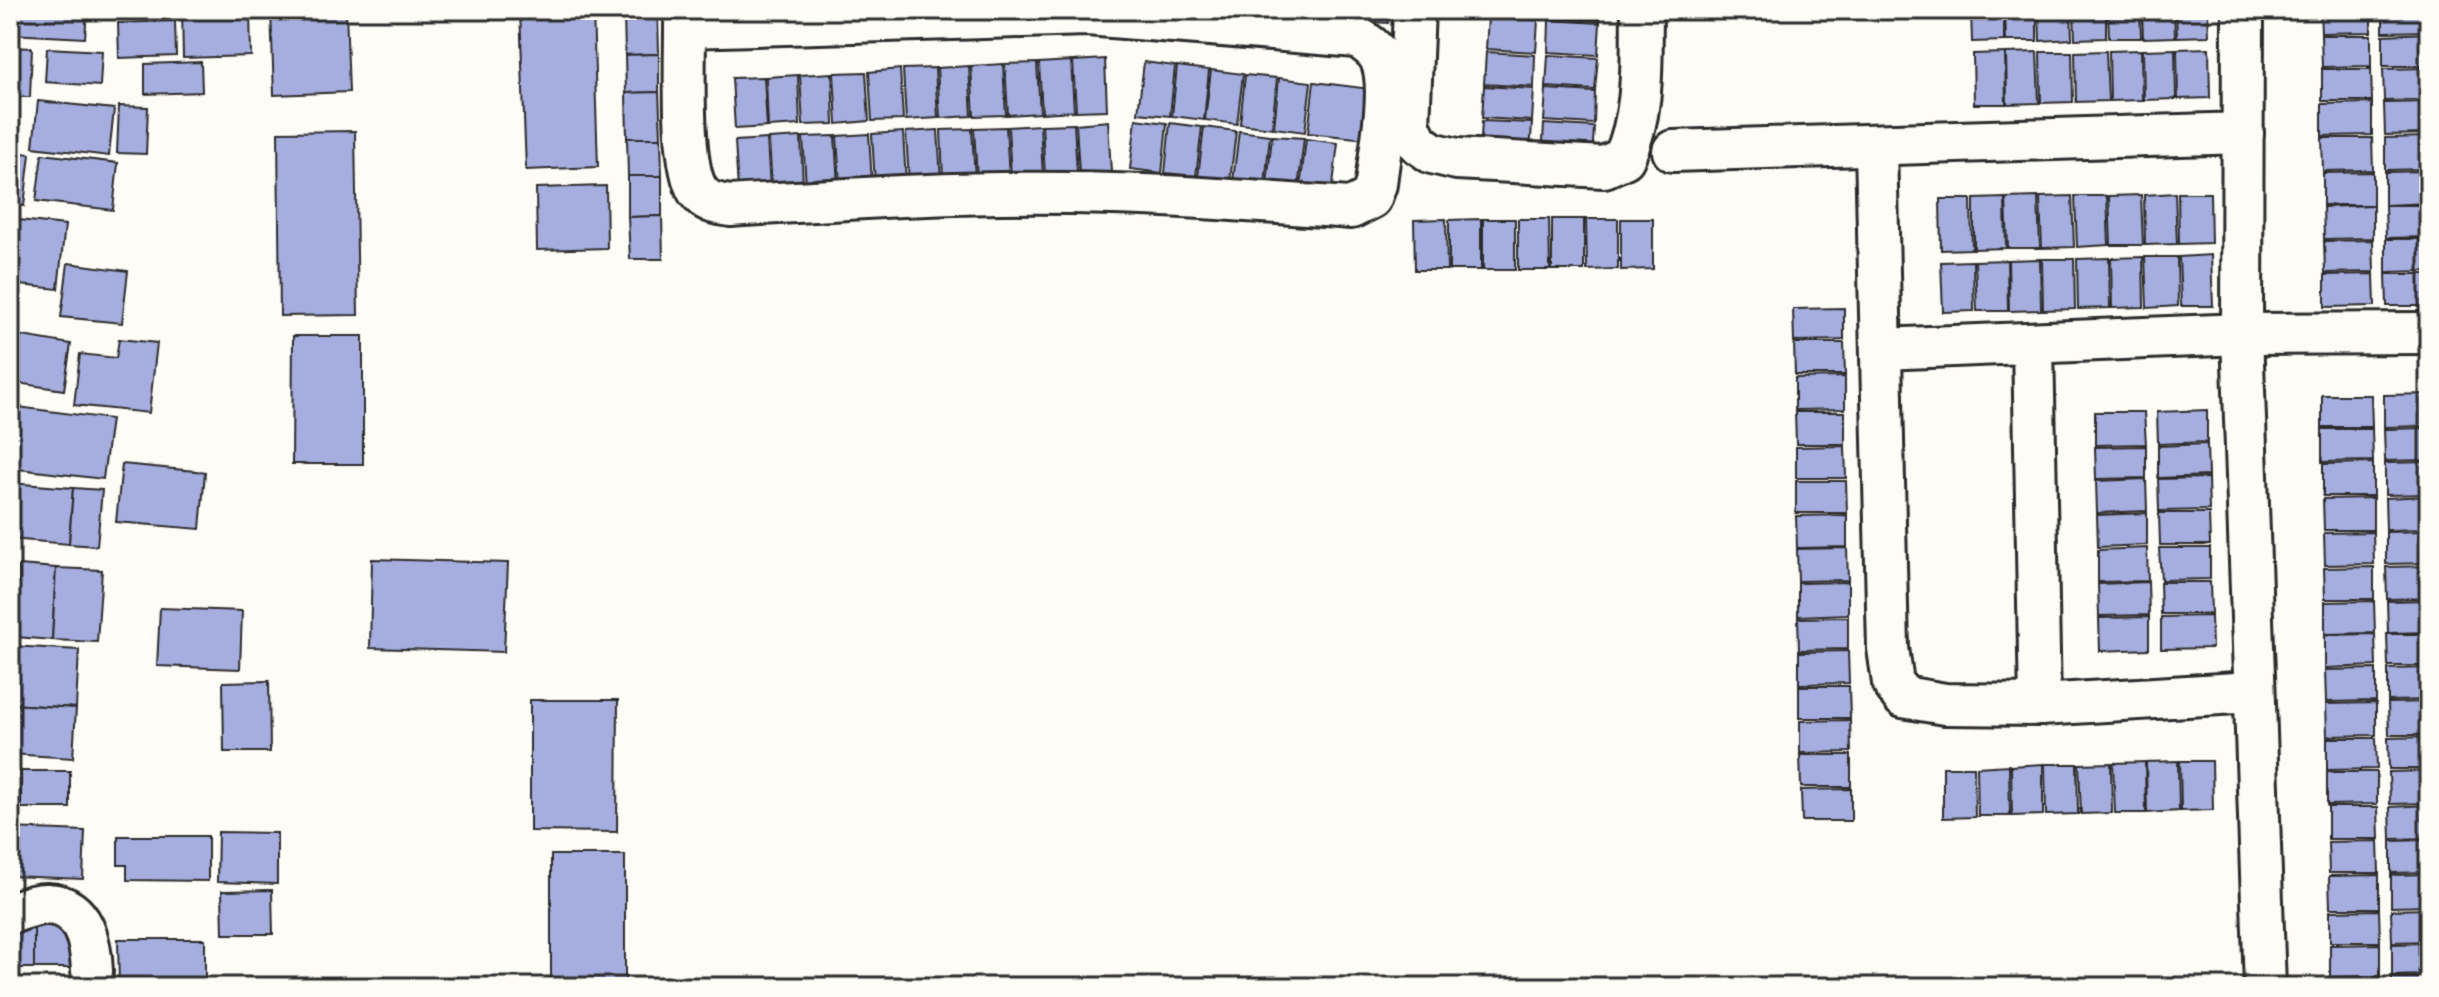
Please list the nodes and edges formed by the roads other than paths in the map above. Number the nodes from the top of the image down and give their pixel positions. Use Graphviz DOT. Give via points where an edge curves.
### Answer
graph roads {
  1 [pos="1414,10"];
  2 [pos="1642,10"];
  3 [pos="2243,10"];
  4 [pos="685,19"];
  5 [pos="2243,133"];
  6 [pos="1876,147"];
  7 [pos="1673,151"];
  8 [pos="2429,333"];
  9 [pos="2242,334"];
  10 [pos="2033,344"];
  11 [pos="1882,349"];
  12 [pos="2253,692"];
  13 [pos="2040,705"];
  14 [pos="10,913"];
  15 [pos="92,971"];
  16 [pos="2265,987"];
  1 -- 2 [label="street" via="1409,125 1418,143 1457,159 1604,167 1624,158 1633,138"];
  3 -- 5 [label="street"];
  4 -- 4 [label="street" via="688,158 697,190 710,202 731,206 912,195 1069,193 1351,208 1371,198 1376,184 1386,79 1381,59 1357,37 1087,15"];
  5 -- 6 [label="street"];
  5 -- 9 [label="street"];
  6 -- 7 [label="street"];
  6 -- 11 [label="street"];
  8 -- 9 [label="street"];
  9 -- 10 [label="street"];
  9 -- 12 [label="street"];
  10 -- 11 [label="street"];
  10 -- 13 [label="street"];
  11 -- 13 [label="street" via="1893,683 1903,697 1923,703"];
  12 -- 13 [label="street"];
  12 -- 16 [label="street"];
  14 -- 15 [label="street" via="48,904 66,910 91,942"];
}
